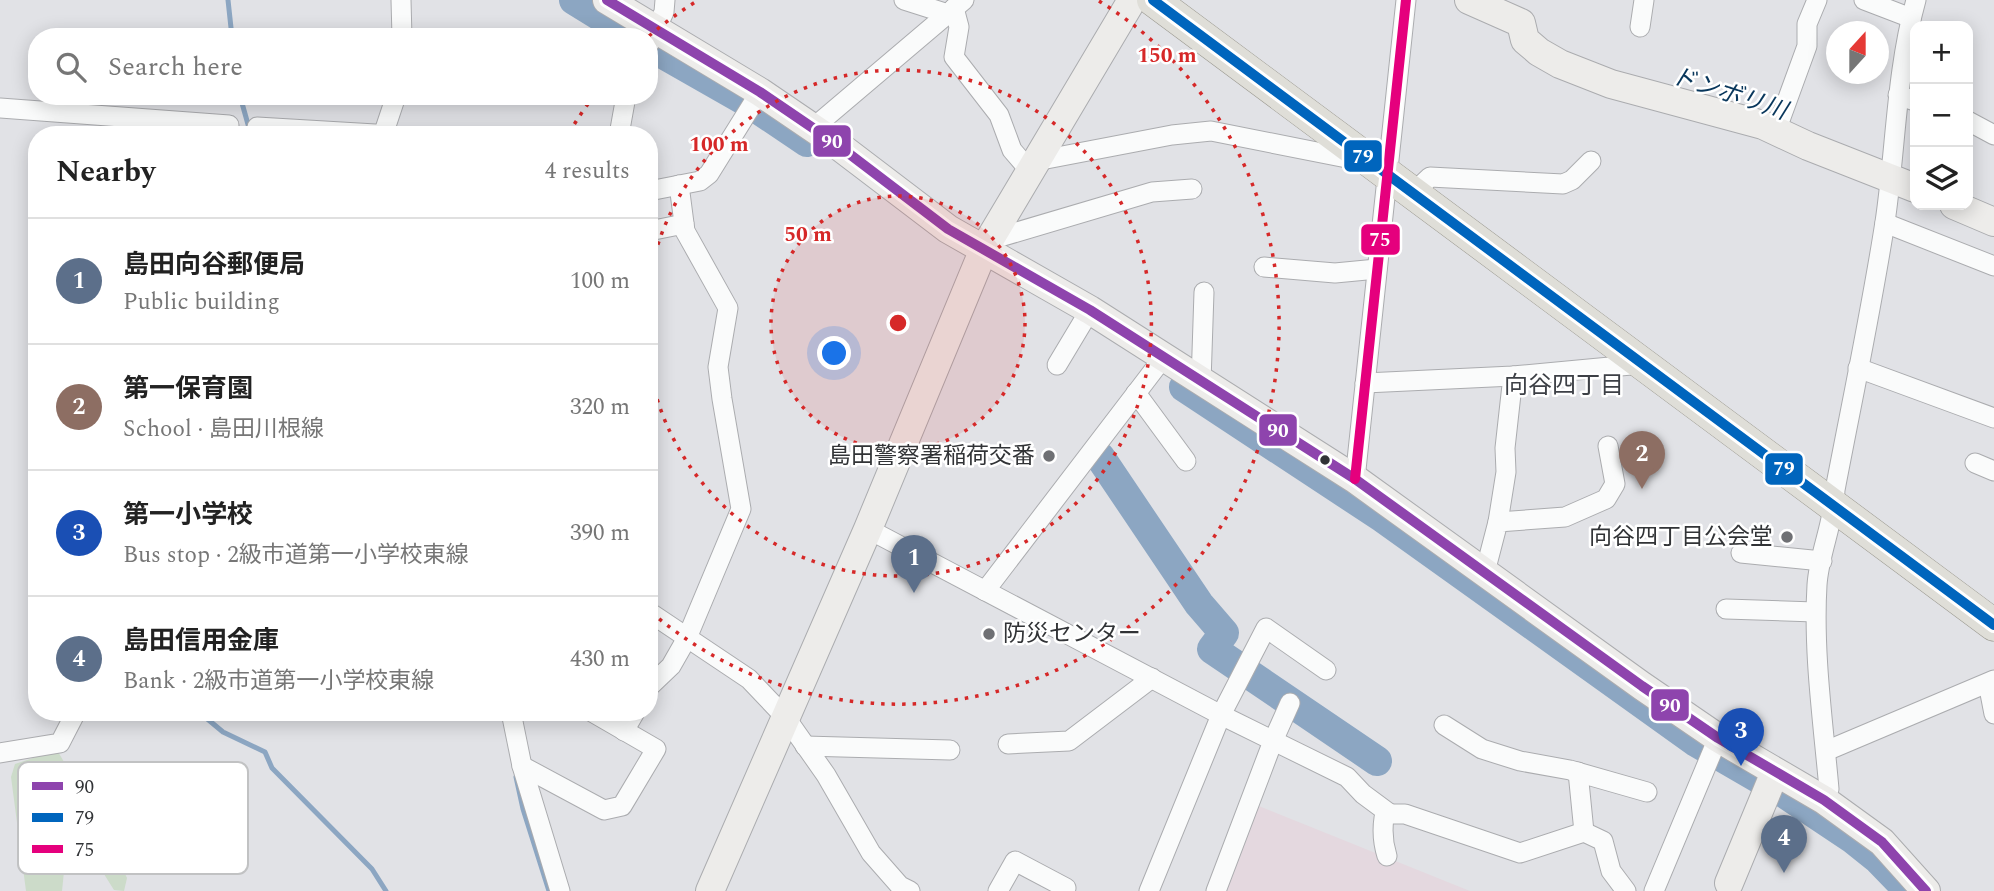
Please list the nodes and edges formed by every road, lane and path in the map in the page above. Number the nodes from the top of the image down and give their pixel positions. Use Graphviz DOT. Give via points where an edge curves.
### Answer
graph roads {
  1 [pos="401,0"];
  2 [pos="607,0"];
  3 [pos="665,0"];
  4 [pos="904,0"];
  5 [pos="1132,0"];
  6 [pos="1153,0"];
  7 [pos="1406,0"];
  8 [pos="1469,0"];
  9 [pos="1644,0"];
  10 [pos="1817,0"];
  11 [pos="1864,0"];
  12 [pos="955,7"];
  13 [pos="1914,9"];
  14 [pos="1640,27"];
  15 [pos="402,28"];
  16 [pos="642,28"];
  17 [pos="657,28"];
  18 [pos="658,40"];
  19 [pos="1907,98"];
  20 [pos="754,102"];
  21 [pos="393,105"];
  22 [pos="624,105"];
  23 [pos="0,108"];
  24 [pos="1973,124"];
  25 [pos="229,125"];
  26 [pos="386,126"];
  27 [pos="621,126"];
  28 [pos="813,128"];
  29 [pos="1776,131"];
  30 [pos="1994,135"];
  31 [pos="1591,161"];
  32 [pos="1033,166"];
  33 [pos="1380,169"];
  34 [pos="1903,182"];
  35 [pos="679,185"];
  36 [pos="658,189"];
  37 [pos="1192,189"];
  38 [pos="1413,193"];
  39 [pos="1966,210"];
  40 [pos="1994,222"];
  41 [pos="1885,223"];
  42 [pos="684,224"];
  43 [pos="658,229"];
  44 [pos="987,244"];
  45 [pos="1994,266"];
  46 [pos="1264,267"];
  47 [pos="1377,269"];
  48 [pos="1204,292"];
  49 [pos="1090,310"];
  50 [pos="1163,358"];
  51 [pos="1642,364"];
  52 [pos="1057,365"];
  53 [pos="1858,368"];
  54 [pos="1513,376"];
  55 [pos="1201,382"];
  56 [pos="1365,383"];
  57 [pos="1136,393"];
  58 [pos="1994,418"];
  59 [pos="1608,446"];
  60 [pos="1186,461"];
  61 [pos="1975,463"];
  62 [pos="1994,471"];
  63 [pos="1355,479"];
  64 [pos="1835,509"];
  65 [pos="1499,522"];
  66 [pos="868,529"];
  67 [pos="1741,553"];
  68 [pos="1822,561"];
  69 [pos="1485,572"];
  70 [pos="985,591"];
  71 [pos="1726,609"];
  72 [pos="1815,611"];
  73 [pos="658,618"];
  74 [pos="1994,625"];
  75 [pos="687,638"];
  76 [pos="1326,670"];
  77 [pos="658,678"];
  78 [pos="1152,678"];
  79 [pos="1991,681"];
  80 [pos="1290,703"];
  81 [pos="1994,713"];
  82 [pos="1221,715"];
  83 [pos="786,718"];
  84 [pos="71,721"];
  85 [pos="513,721"];
  86 [pos="607,721"];
  87 [pos="630,721"];
  88 [pos="1444,725"];
  89 [pos="624,731"];
  90 [pos="1273,741"];
  91 [pos="1008,744"];
  92 [pos="805,746"];
  93 [pos="1714,748"];
  94 [pos="950,750"];
  95 [pos="1826,751"];
  96 [pos="0,753"];
  97 [pos="522,766"];
  98 [pos="1578,772"];
  99 [pos="1771,782"];
  100 [pos="1647,792"];
  101 [pos="1824,800"];
  102 [pos="1390,814"];
  103 [pos="1584,832"];
  104 [pos="1387,856"];
  105 [pos="1732,888"];
  106 [pos="560,891"];
  107 [pos="710,891"];
  108 [pos="910,891"];
  109 [pos="998,891"];
  110 [pos="1065,891"];
  111 [pos="1149,891"];
  112 [pos="1216,891"];
  113 [pos="1626,891"];
  114 [pos="1654,891"];
  115 [pos="1926,891"];
  1 -- 15 [label="street"];
  2 -- 16 [label="street"];
  3 -- 17 [label="street"];
  4 -- 12 [label="street"];
  5 -- 32 [label="street"];
  6 -- 33 [label="main road"];
  7 -- 33 [label="street"];
  8 -- 29 [label="street" via="1521,23 1525,40 1560,64 1611,84"];
  9 -- 14 [label="street"];
  10 -- 29 [label="street" via="1807,24 1807,46"];
  11 -- 13 [label="street"];
  12 -- 28 [label="street"];
  12 -- 32 [label="street" via="959,27 954,57 999,115 1012,150"];
  13 -- 19 [label="street"];
  18 -- 20 [label="street"];
  19 -- 34 [label="street"];
  20 -- 28 [label="street"];
  20 -- 35 [label="street" via="709,174"];
  21 -- 26 [label="street"];
  22 -- 27 [label="street"];
  23 -- 25 [label="street"];
  24 -- 30 [label="street"];
  28 -- 44 [label="street" via="948,229"];
  29 -- 34 [label="street"];
  31 -- 38 [label="street" via="1563,184 1430,177"];
  32 -- 33 [label="street" via="1172,135 1211,131"];
  32 -- 44 [label="street"];
  33 -- 38 [label="main road"];
  33 -- 47 [label="street"];
  34 -- 41 [label="street"];
  35 -- 36 [label="street"];
  35 -- 42 [label="street"];
  37 -- 44 [label="street" via="1152,192"];
  38 -- 51 [label="main road"];
  39 -- 40 [label="street"];
  41 -- 45 [label="street"];
  41 -- 53 [label="street"];
  42 -- 43 [label="street"];
  42 -- 75 [label="street" via="728,308 719,367 741,509"];
  44 -- 49 [label="street"];
  44 -- 66 [label="street"];
  46 -- 47 [label="street" via="1335,273"];
  47 -- 56 [label="street"];
  48 -- 55 [label="street"];
  49 -- 50 [label="street"];
  49 -- 52 [label="street"];
  50 -- 55 [label="street"];
  50 -- 57 [label="street"];
  51 -- 54 [label="street"];
  51 -- 64 [label="main road"];
  53 -- 58 [label="street"];
  53 -- 64 [label="street"];
  54 -- 56 [label="street"];
  54 -- 65 [label="street"];
  55 -- 63 [label="street"];
  56 -- 63 [label="street"];
  57 -- 60 [label="street"];
  57 -- 70 [label="street"];
  59 -- 65 [label="street" via="1615,484 1606,499 1565,517"];
  61 -- 62 [label="street"];
  63 -- 69 [label="street"];
  64 -- 68 [label="street"];
  64 -- 74 [label="main road"];
  65 -- 69 [label="street"];
  66 -- 70 [label="street"];
  66 -- 83 [label="street"];
  67 -- 68 [label="street"];
  68 -- 72 [label="street"];
  69 -- 93 [label="street" via="1642,686"];
  70 -- 78 [label="street"];
  71 -- 72 [label="street"];
  72 -- 95 [label="street"];
  73 -- 75 [label="street"];
  75 -- 77 [label="street"];
  75 -- 83 [label="street" via="749,679"];
  76 -- 82 [label="street" via="1266,628"];
  78 -- 82 [label="street"];
  78 -- 91 [label="street" via="1069,741"];
  79 -- 81 [label="street"];
  79 -- 95 [label="street"];
  80 -- 90 [label="street"];
  82 -- 90 [label="street"];
  82 -- 111 [label="street"];
  83 -- 92 [label="street"];
  83 -- 107 [label="street"];
  84 -- 96 [label="street" via="60,743"];
  85 -- 97 [label="street"];
  86 -- 89 [label="street"];
  87 -- 89 [label="street"];
  88 -- 98 [label="street" via="1482,749"];
  89 -- 97 [label="street" via="656,749 622,806 604,810"];
  90 -- 102 [label="street" via="1348,777"];
  90 -- 112 [label="street"];
  92 -- 94 [label="street"];
  92 -- 108 [label="street" via="871,853"];
  93 -- 99 [label="street"];
  93 -- 114 [label="street"];
  95 -- 101 [label="street" via="1829,789"];
  97 -- 106 [label="street"];
  98 -- 100 [label="street"];
  98 -- 103 [label="street"];
  99 -- 101 [label="street"];
  99 -- 105 [label="street"];
  101 -- 115 [label="street" via="1882,842"];
  102 -- 103 [label="street" via="1405,814 1520,853"];
  102 -- 104 [label="street" via="1382,827"];
  103 -- 113 [label="street" via="1603,841 1611,871"];
  109 -- 110 [label="street" via="1015,861"];
}
